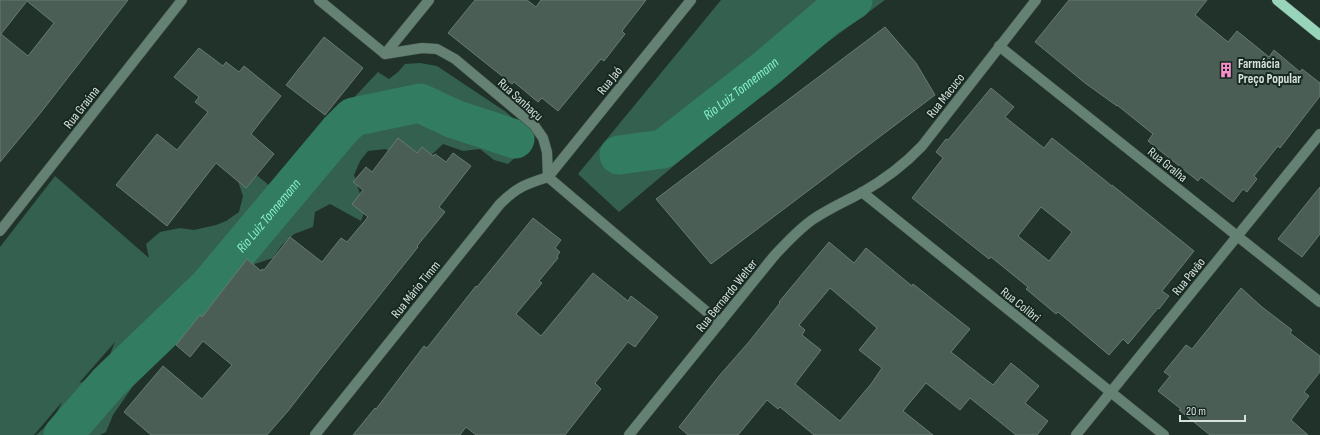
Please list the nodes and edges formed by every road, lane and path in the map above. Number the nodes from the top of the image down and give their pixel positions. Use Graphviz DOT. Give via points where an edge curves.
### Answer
graph roads {
  1 [pos="182,0"];
  2 [pos="319,0"];
  3 [pos="429,0"];
  4 [pos="690,0"];
  5 [pos="1036,0"];
  6 [pos="1277,0"];
  7 [pos="1320,35"];
  8 [pos="1000,46"];
  9 [pos="385,54"];
  10 [pos="1320,134"];
  11 [pos="548,176"];
  12 [pos="862,192"];
  13 [pos="0,231"];
  14 [pos="1237,236"];
  15 [pos="1320,302"];
  16 [pos="720,323"];
  17 [pos="1111,392"];
  18 [pos="315,435"];
  19 [pos="629,435"];
  20 [pos="1076,435"];
  21 [pos="1164,435"];
  1 -- 13 [label="street, Rua Graúna"];
  2 -- 9 [label="street"];
  3 -- 9 [label="street"];
  4 -- 11 [label="street, Rua Jaó"];
  5 -- 8 [label="street, Rua Macuco"];
  6 -- 7 [label="main road"];
  8 -- 12 [label="street, Rua Macuco" via="922,146 906,162"];
  8 -- 14 [label="street, Rua Gralha"];
  9 -- 11 [label="street, Rua Sanhaçu" via="422,48 437,49 455,59 534,125 543,138 547,152"];
  10 -- 14 [label="street, Rua Pavão"];
  11 -- 16 [label="street"];
  11 -- 18 [label="street, Rua Mário Timm" via="512,192 500,204"];
  12 -- 16 [label="street, Rua Bernardo Welter" via="811,220 774,256"];
  12 -- 17 [label="street, Rua Colibri"];
  14 -- 15 [label="street, Rua Gralha"];
  14 -- 17 [label="street, Rua Pavão"];
  16 -- 19 [label="street, Rua Bernardo Welter"];
  17 -- 20 [label="street, Rua Pavão"];
  17 -- 21 [label="street, Rua Colibri"];
}
